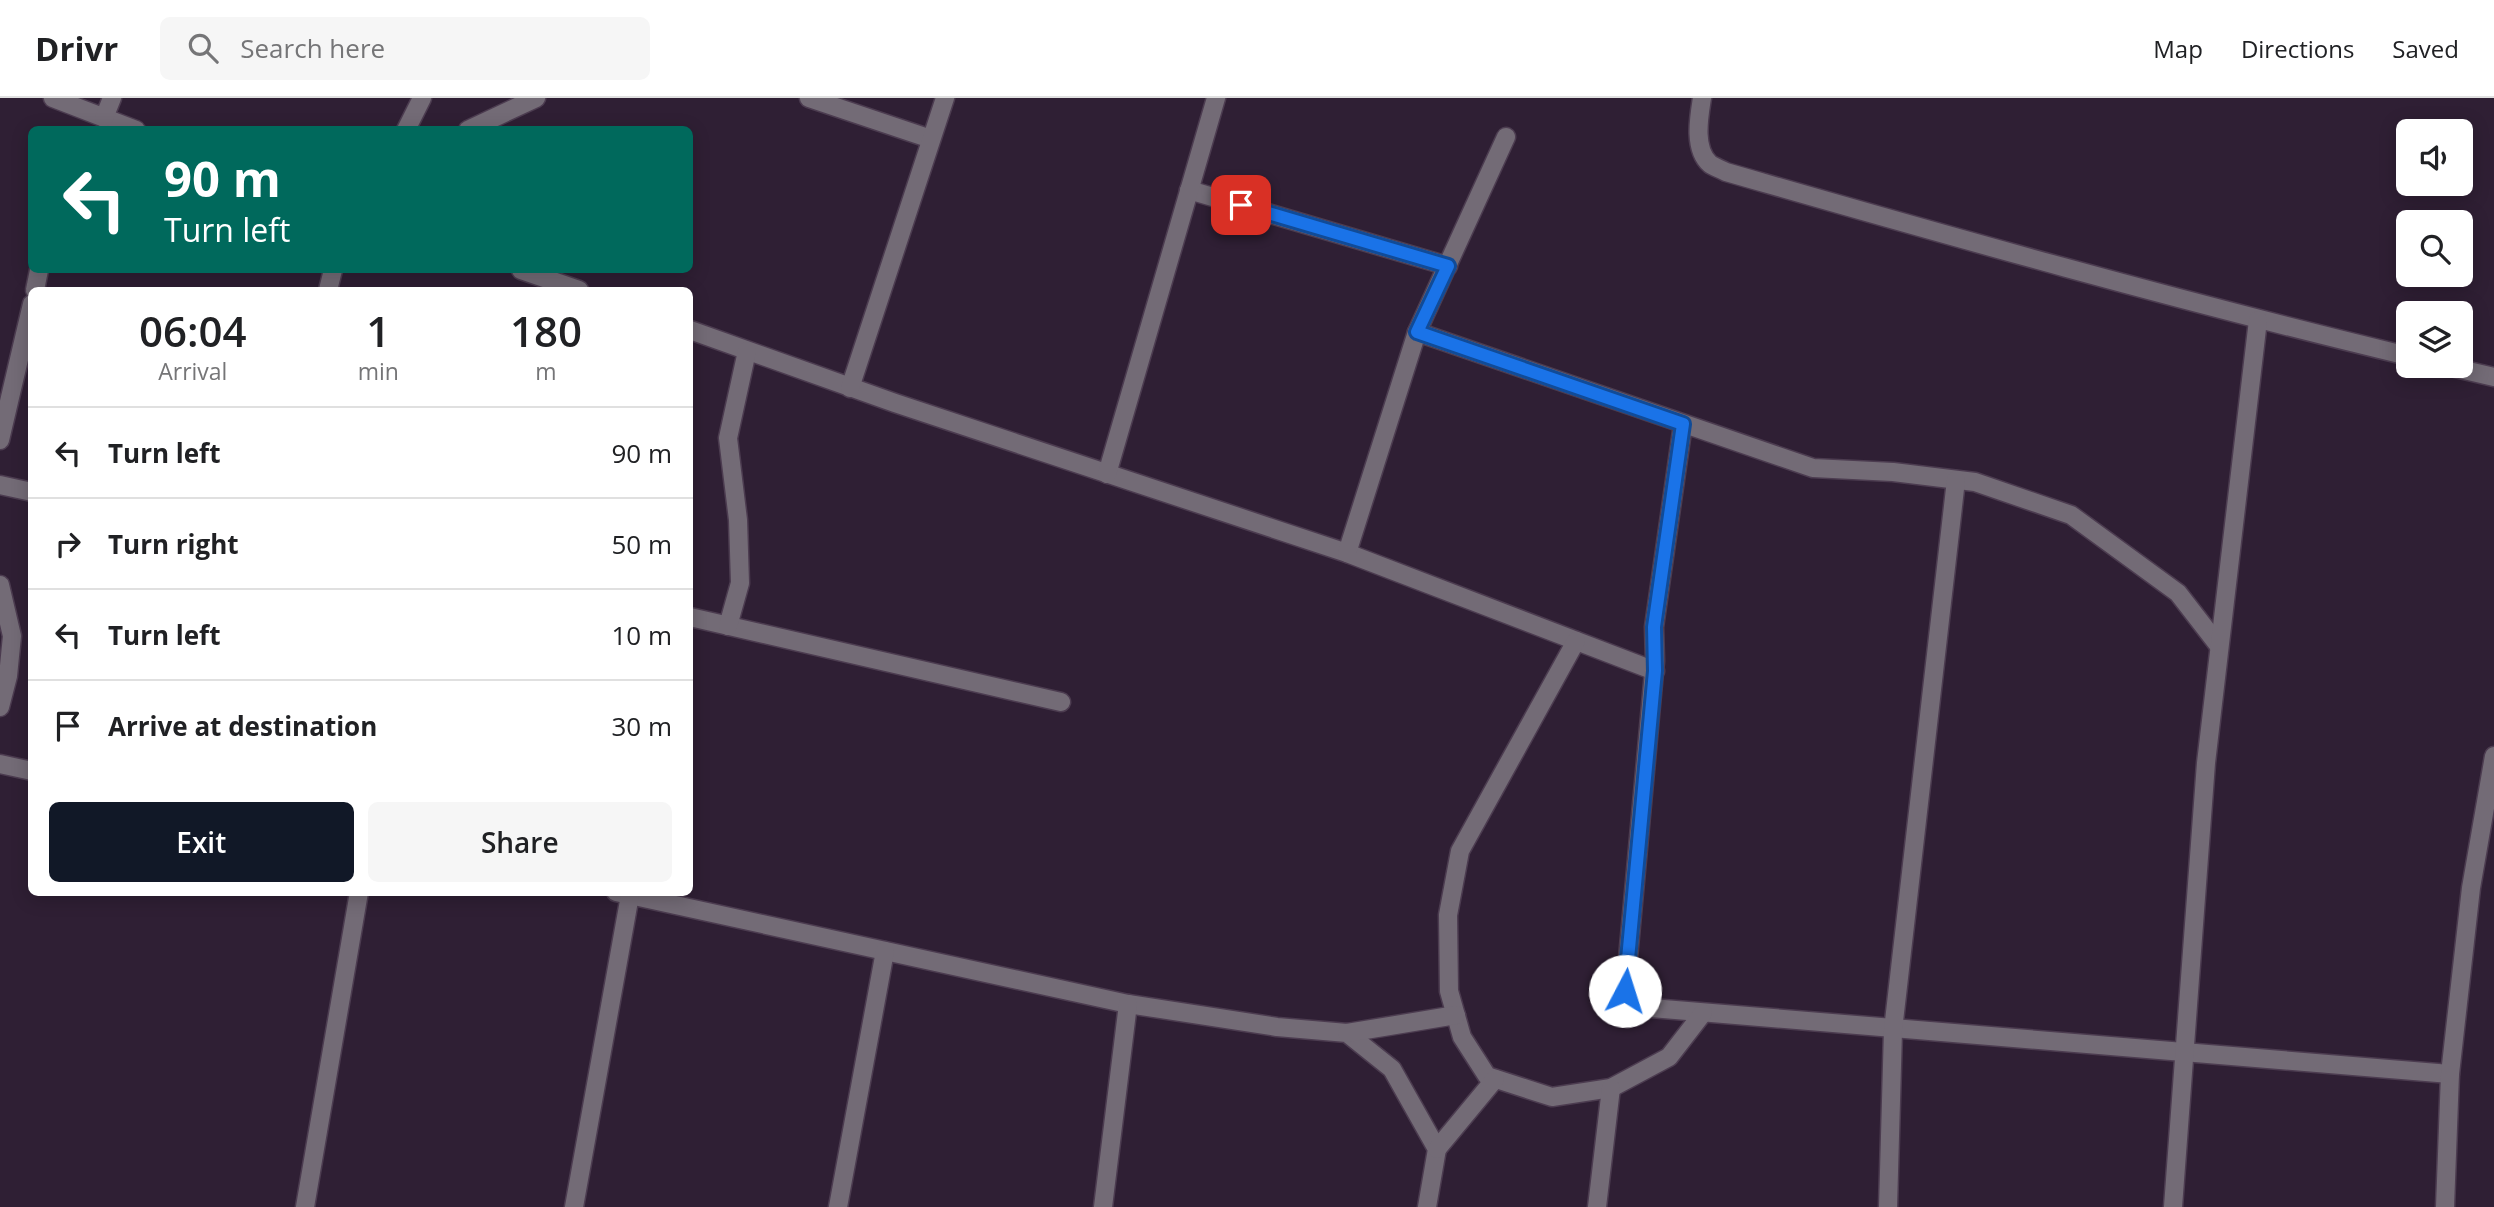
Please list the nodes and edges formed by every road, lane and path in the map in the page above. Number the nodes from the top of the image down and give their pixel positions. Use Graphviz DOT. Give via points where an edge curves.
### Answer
graph roads {
  1 [pos="53,98"];
  2 [pos="112,98"];
  3 [pos="422,98"];
  4 [pos="536,98"];
  5 [pos="809,98"];
  6 [pos="944,98"];
  7 [pos="1216,98"];
  8 [pos="1702,98"];
  9 [pos="104,118"];
  10 [pos="125,126"];
  11 [pos="408,126"];
  12 [pos="476,126"];
  13 [pos="1506,137"];
  14 [pos="931,139"];
  15 [pos="1189,190"];
  16 [pos="1448,266"];
  17 [pos="530,273"];
  18 [pos="570,287"];
  19 [pos="2258,320"];
  20 [pos="28,321"];
  21 [pos="693,331"];
  22 [pos="1417,332"];
  23 [pos="747,351"];
  24 [pos="2396,353"];
  25 [pos="2473,372"];
  26 [pos="2494,377"];
  27 [pos="850,388"];
  28 [pos="1683,424"];
  29 [pos="0,440"];
  30 [pos="1107,474"];
  31 [pos="1956,480"];
  32 [pos="0,485"];
  33 [pos="28,491"];
  34 [pos="1347,554"];
  35 [pos="0,585"];
  36 [pos="693,618"];
  37 [pos="728,626"];
  38 [pos="1576,641"];
  39 [pos="2219,646"];
  40 [pos="1655,671"];
  41 [pos="1061,702"];
  42 [pos="0,707"];
  43 [pos="2494,755"];
  44 [pos="0,764"];
  45 [pos="28,770"];
  46 [pos="358,896"];
  47 [pos="623,896"];
  48 [pos="632,896"];
  49 [pos="885,951"];
  50 [pos="1128,1004"];
  51 [pos="1703,1013"];
  52 [pos="1456,1015"];
  53 [pos="1893,1030"];
  54 [pos="1347,1033"];
  55 [pos="2185,1054"];
  56 [pos="2450,1074"];
  57 [pos="1495,1079"];
  58 [pos="1611,1088"];
  59 [pos="1437,1149"];
  60 [pos="305,1207"];
  61 [pos="574,1207"];
  62 [pos="838,1207"];
  63 [pos="1103,1207"];
  64 [pos="1427,1207"];
  65 [pos="1597,1207"];
  66 [pos="1888,1207"];
  67 [pos="2173,1207"];
  68 [pos="2445,1207"];
  1 -- 9 [label="street"];
  2 -- 9 [label="street"];
  3 -- 11 [label="street"];
  4 -- 12 [label="street"];
  5 -- 14 [label="street"];
  6 -- 14 [label="street"];
  7 -- 15 [label="street"];
  8 -- 19 [label="street" via="1701,149 1709,163 1726,172"];
  9 -- 10 [label="street"];
  13 -- 16 [label="street"];
  14 -- 27 [label="street"];
  15 -- 16 [label="street"];
  15 -- 30 [label="street"];
  16 -- 22 [label="street"];
  17 -- 18 [label="street"];
  19 -- 24 [label="street"];
  19 -- 39 [label="street"];
  20 -- 29 [label="street"];
  21 -- 23 [label="street"];
  22 -- 28 [label="street"];
  22 -- 34 [label="street"];
  23 -- 27 [label="street"];
  23 -- 37 [label="street" via="728,438 740,583"];
  25 -- 26 [label="street"];
  27 -- 30 [label="street"];
  28 -- 31 [label="street" via="1813,468"];
  28 -- 40 [label="street" via="1654,627"];
  30 -- 34 [label="street"];
  31 -- 39 [label="street" via="1975,482 2071,515 2178,593"];
  31 -- 53 [label="street"];
  32 -- 33 [label="street"];
  34 -- 38 [label="street"];
  35 -- 42 [label="street" via="12,636"];
  36 -- 37 [label="street"];
  37 -- 41 [label="street"];
  38 -- 40 [label="street"];
  38 -- 52 [label="street" via="1460,851 1448,915 1449,992"];
  39 -- 55 [label="street"];
  40 -- 51 [label="street" via="1625,991 1639,1007"];
  43 -- 56 [label="street" via="2471,888"];
  44 -- 45 [label="street"];
  46 -- 60 [label="street"];
  47 -- 61 [label="street"];
  48 -- 49 [label="street"];
  49 -- 50 [label="street"];
  49 -- 62 [label="street"];
  50 -- 54 [label="street"];
  50 -- 63 [label="street"];
  51 -- 53 [label="street"];
  51 -- 58 [label="street" via="1669,1057"];
  52 -- 54 [label="street"];
  52 -- 57 [label="street" via="1462,1037 1487,1076"];
  53 -- 55 [label="street"];
  53 -- 66 [label="street"];
  54 -- 59 [label="street" via="1392,1069"];
  55 -- 56 [label="street"];
  55 -- 67 [label="street"];
  56 -- 68 [label="street"];
  57 -- 58 [label="street" via="1552,1097"];
  57 -- 59 [label="street"];
  58 -- 65 [label="street"];
  59 -- 64 [label="street"];
}
